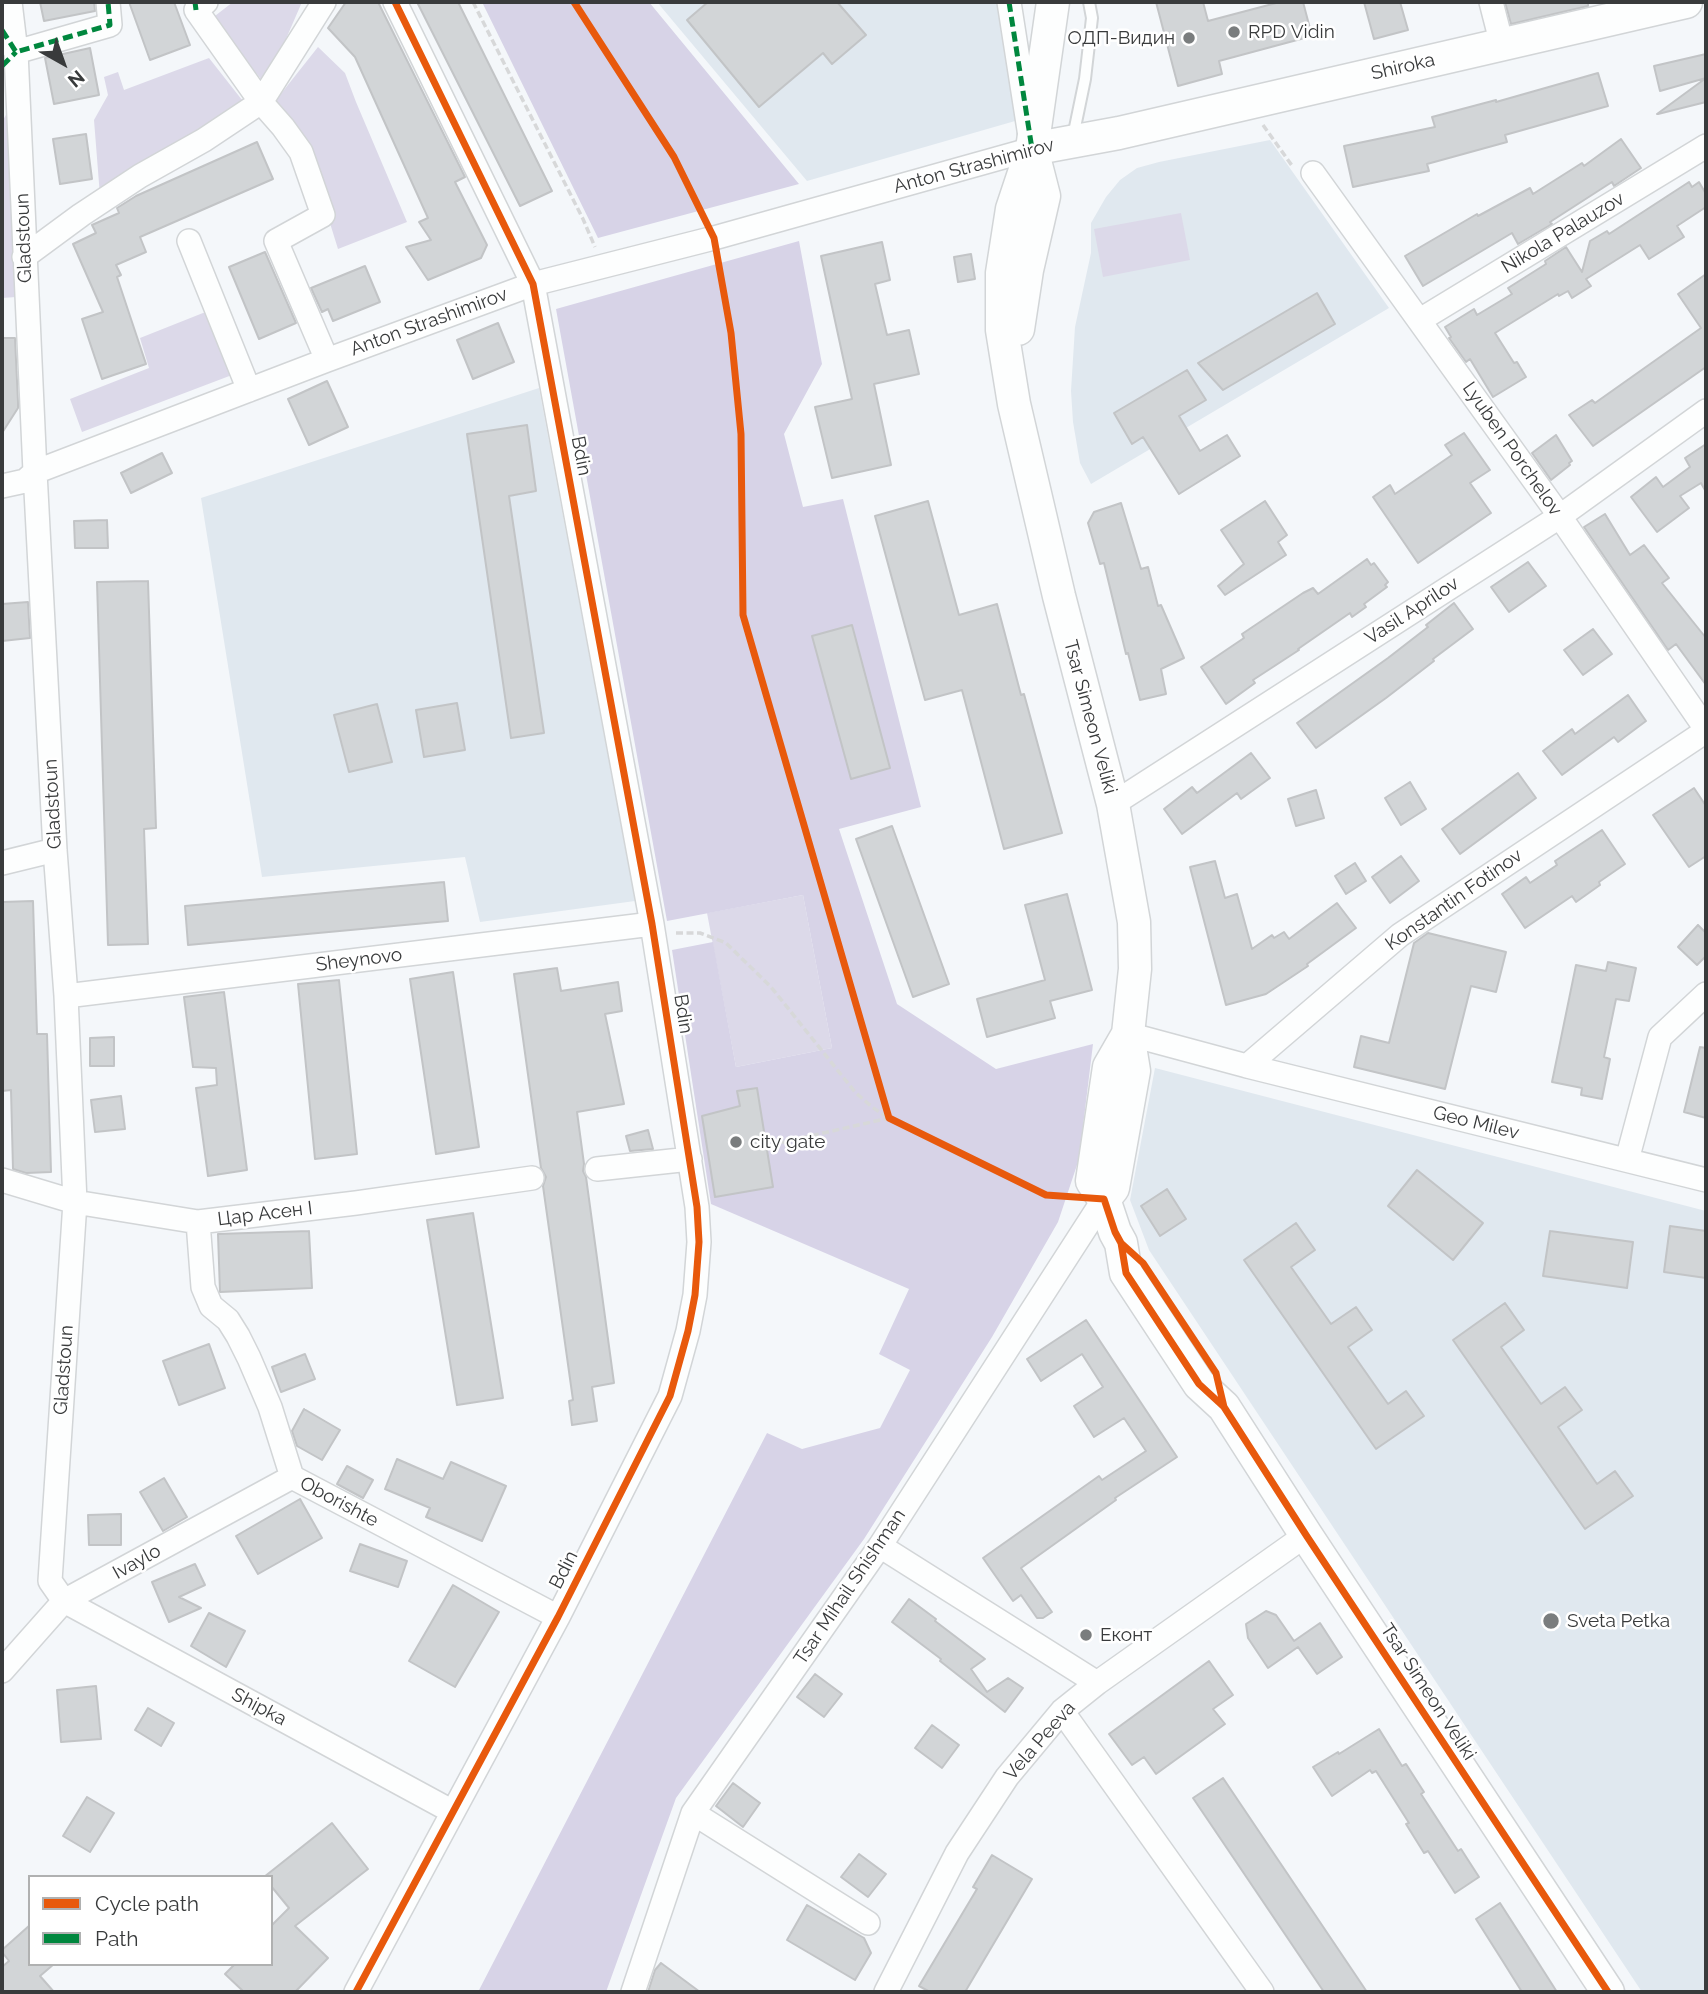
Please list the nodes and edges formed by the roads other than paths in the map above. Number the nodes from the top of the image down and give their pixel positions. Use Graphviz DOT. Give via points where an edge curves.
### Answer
graph roads {
  1 [pos="10,2"];
  2 [pos="108,2"];
  3 [pos="324,2"];
  4 [pos="395,2"];
  5 [pos="1009,2"];
  6 [pos="1053,2"];
  7 [pos="1089,2"];
  8 [pos="1490,2"];
  9 [pos="1686,2"];
  10 [pos="199,4"];
  11 [pos="2,30"];
  12 [pos="1502,44"];
  13 [pos="9,59"];
  14 [pos="261,102"];
  15 [pos="1119,133"];
  16 [pos="1072,142"];
  17 [pos="1706,146"];
  18 [pos="1032,149"];
  19 [pos="1313,173"];
  20 [pos="189,241"];
  21 [pos="24,257"];
  22 [pos="533,284"];
  23 [pos="1420,320"];
  24 [pos="327,360"];
  25 [pos="249,390"];
  26 [pos="1706,411"];
  27 [pos="35,472"];
  28 [pos="2,486"];
  29 [pos="1557,513"];
  30 [pos="1706,730"];
  31 [pos="1113,804"];
  32 [pos="55,850"];
  33 [pos="2,863"];
  34 [pos="652,924"];
  35 [pos="1706,994"];
  36 [pos="66,996"];
  37 [pos="1128,1034"];
  38 [pos="1247,1066"];
  39 [pos="690,1159"];
  40 [pos="1627,1160"];
  41 [pos="597,1169"];
  42 [pos="532,1178"];
  43 [pos="2,1180"];
  44 [pos="1706,1180"];
  45 [pos="1104,1199"];
  46 [pos="75,1202"];
  47 [pos="198,1222"];
  48 [pos="292,1477"];
  49 [pos="1306,1535"];
  50 [pos="880,1546"];
  51 [pos="64,1601"];
  52 [pos="558,1617"];
  53 [pos="2,1671"];
  54 [pos="1097,1683"];
  55 [pos="1062,1711"];
  56 [pos="453,1812"];
  57 [pos="693,1813"];
  58 [pos="868,1923"];
  59 [pos="356,1992"];
  60 [pos="633,1992"];
  61 [pos="886,1992"];
  62 [pos="1262,1992"];
  63 [pos="1608,1992"];
  1 -- 13 [label="street, Gladstoun"];
  2 -- 13 [label="street" via="110,25"];
  3 -- 14 [label="street"];
  4 -- 22 [label="street, Bdin"];
  5 -- 18 [label="street"];
  6 -- 18 [label="main road, Tsar Simeon Veliki"];
  7 -- 16 [label="lane" via="1092,18 1085,79"];
  8 -- 12 [label="street"];
  9 -- 12 [label="main road, Shiroka"];
  10 -- 14 [label="street"];
  11 -- 13 [label="street"];
  12 -- 15 [label="main road, Shiroka"];
  13 -- 21 [label="street, Gladstoun"];
  14 -- 21 [label="street" via="81,215"];
  14 -- 24 [label="street" via="301,152 323,215 276,241"];
  15 -- 16 [label="main road, Anton Strashimirov"];
  16 -- 18 [label="main road, Anton Strashimirov"];
  17 -- 23 [label="street, Nikola Palauzov"];
  18 -- 22 [label="street, Anton Strashimirov"];
  18 -- 31 [label="main road, Tsar Simeon Veliki" via="1012,209 1002,273 1002,330 1014,404"];
  19 -- 23 [label="street, Lyuben Porchelov"];
  20 -- 25 [label="street"];
  21 -- 27 [label="street, Gladstoun"];
  22 -- 24 [label="street, Anton Strashimirov"];
  22 -- 34 [label="street, Bdin"];
  23 -- 29 [label="street, Lyuben Porchelov"];
  24 -- 25 [label="street, Anton Strashimirov"];
  25 -- 27 [label="street, Anton Strashimirov"];
  26 -- 29 [label="street, Vasil Aprilov"];
  27 -- 28 [label="street, Anton Strashimirov" via="25,481"];
  27 -- 32 [label="street, Gladstoun"];
  29 -- 30 [label="street, Lyuben Porchelov"];
  29 -- 31 [label="street, Vasil Aprilov"];
  30 -- 38 [label="street, Konstantin Fotinov" via="1400,934"];
  31 -- 37 [label="main road, Tsar Simeon Veliki" via="1134,922 1135,970"];
  32 -- 33 [label="street"];
  32 -- 36 [label="street, Gladstoun"];
  34 -- 36 [label="street, Sheynovo"];
  34 -- 39 [label="street, Bdin"];
  35 -- 40 [label="street" via="1660,1037"];
  36 -- 46 [label="street, Gladstoun"];
  37 -- 38 [label="street"];
  37 -- 45 [label="main road, Tsar Simeon Veliki" via="1134,1071 1113,1188"];
  38 -- 40 [label="street, Geo Milev"];
  39 -- 41 [label="street"];
  39 -- 52 [label="street, Bdin" via="697,1207 695,1295 670,1396"];
  40 -- 44 [label="street, Geo Milev"];
  42 -- 47 [label="street, Цар Асен I"];
  43 -- 46 [label="street, Цар Асен I"];
  45 -- 49 [label="main road, Tsar Simeon Veliki" via="1121,1243 1143,1263 1216,1373 1224,1407"];
  45 -- 50 [label="street, Tsar Mihail Shishman"];
  46 -- 47 [label="street, Цар Асен I"];
  46 -- 51 [label="street, Gladstoun" via="50,1581"];
  47 -- 48 [label="street, Oborishte" via="203,1287 211,1306 228,1320 250,1358"];
  48 -- 51 [label="street, Ivaylo"];
  48 -- 52 [label="street, Oborishte"];
  49 -- 54 [label="street, Vela Peeva"];
  49 -- 63 [label="main road, Tsar Simeon Veliki"];
  50 -- 54 [label="street"];
  50 -- 57 [label="street, Tsar Mihail Shishman"];
  51 -- 53 [label="street, Ivaylo"];
  51 -- 56 [label="street, Shipka"];
  52 -- 56 [label="street, Bdin"];
  54 -- 55 [label="street, Vela Peeva"];
  55 -- 61 [label="street, Vela Peeva" via="1007,1777 957,1853"];
  55 -- 62 [label="street"];
  56 -- 59 [label="street, Bdin"];
  57 -- 58 [label="street"];
  57 -- 60 [label="street, Tsar Mihail Shishman"];
}
